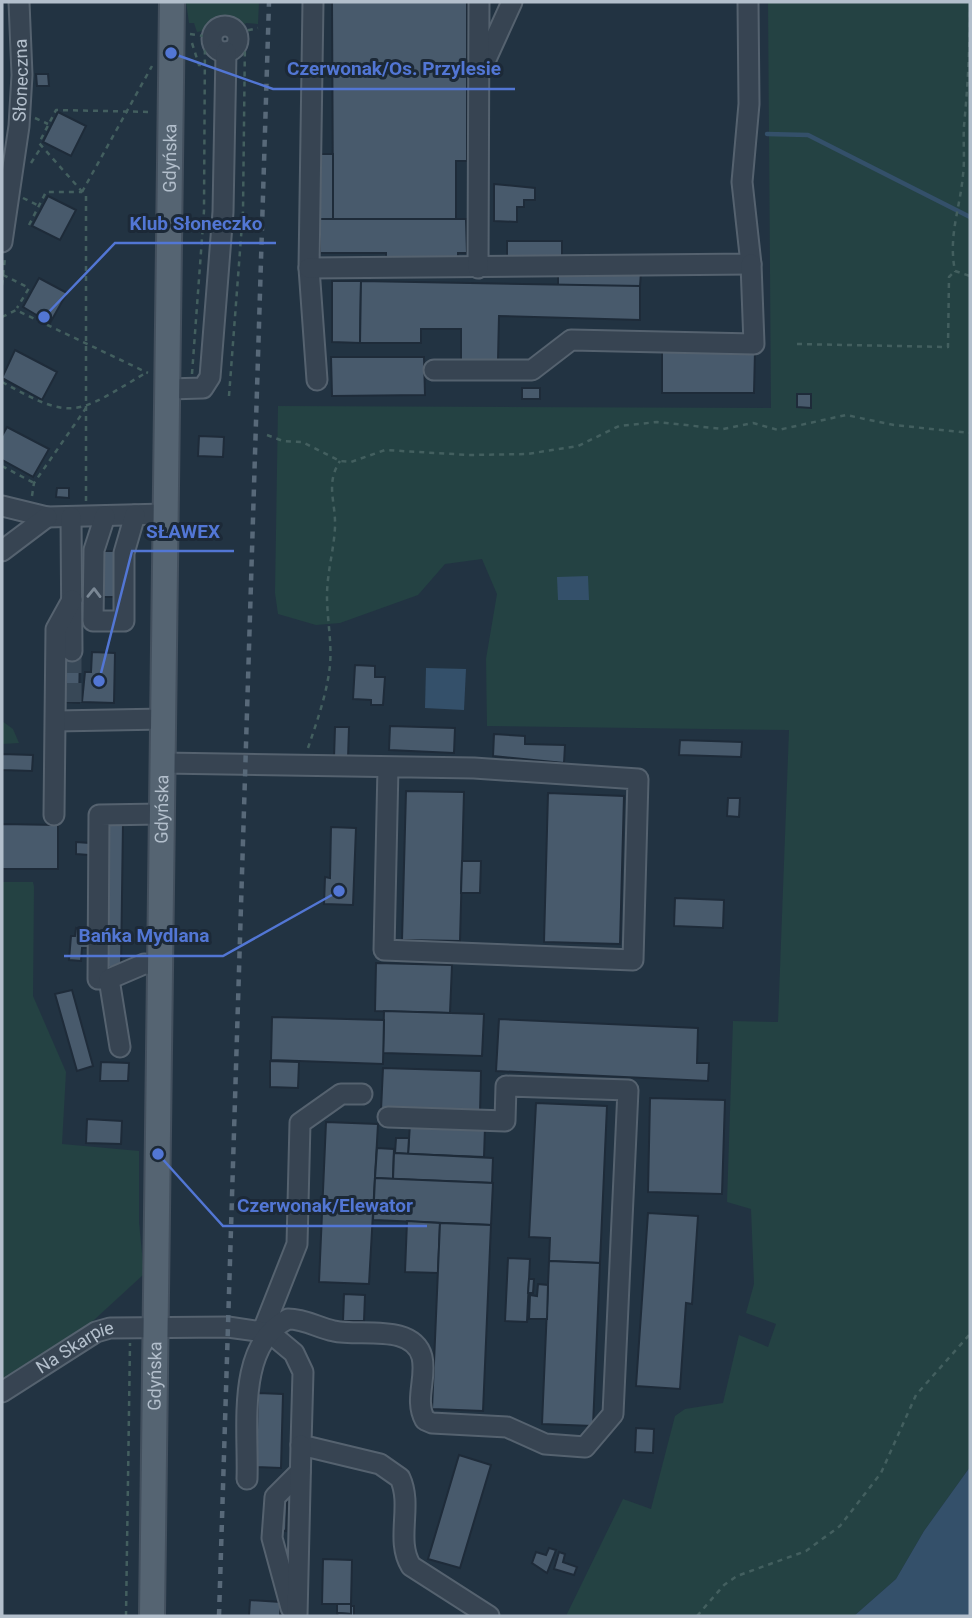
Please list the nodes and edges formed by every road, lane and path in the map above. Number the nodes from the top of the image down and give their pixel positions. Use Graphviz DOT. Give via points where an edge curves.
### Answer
graph roads {
  1 [pos="19,2"];
  2 [pos="172,2"];
  3 [pos="313,2"];
  4 [pos="479,2"];
  5 [pos="512,2"];
  6 [pos="748,2"];
  7 [pos="970,2"];
  8 [pos="200,36"];
  9 [pos="205,37"];
  10 [pos="226,52"];
  11 [pos="152,65"];
  12 [pos="205,65"];
  13 [pos="479,76"];
  14 [pos="127,111"];
  15 [pos="153,111"];
  16 [pos="29,115"];
  17 [pos="48,124"];
  18 [pos="41,146"];
  19 [pos="23,169"];
  20 [pos="82,192"];
  21 [pos="18,195"];
  22 [pos="39,206"];
  23 [pos="3,214"];
  24 [pos="29,225"];
  25 [pos="2,242"];
  26 [pos="751,264"];
  27 [pos="309,268"];
  28 [pos="478,268"];
  29 [pos="956,271"];
  30 [pos="3,275"];
  31 [pos="970,276"];
  32 [pos="16,310"];
  33 [pos="2,317"];
  34 [pos="86,344"];
  35 [pos="797,344"];
  36 [pos="434,370"];
  37 [pos="145,373"];
  38 [pos="192,377"];
  39 [pos="317,380"];
  40 [pos="161,381"];
  41 [pos="2,382"];
  42 [pos="86,408"];
  43 [pos="970,433"];
  44 [pos="267,435"];
  45 [pos="340,461"];
  46 [pos="2,466"];
  47 [pos="34,482"];
  48 [pos="2,506"];
  49 [pos="39,512"];
  50 [pos="79,513"];
  51 [pos="165,514"];
  52 [pos="135,515"];
  53 [pos="105,516"];
  54 [pos="2,551"];
  55 [pos="72,600"];
  56 [pos="72,651"];
  57 [pos="66,715"];
  58 [pos="164,719"];
  59 [pos="163,763"];
  60 [pos="303,765"];
  61 [pos="388,767"];
  62 [pos="162,814"];
  63 [pos="54,815"];
  64 [pos="160,965"];
  65 [pos="109,979"];
  66 [pos="120,1047"];
  67 [pos="362,1094"];
  68 [pos="387,1117"];
  69 [pos="156,1327"];
  70 [pos="266,1331"];
  71 [pos="970,1334"];
  72 [pos="130,1336"];
  73 [pos="2,1392"];
  74 [pos="301,1445"];
  75 [pos="247,1479"];
  76 [pos="126,1616"];
  77 [pos="152,1616"];
  78 [pos="295,1616"];
  79 [pos="489,1616"];
  80 [pos="697,1616"];
  1 -- 23 [label="street, Słoneczna" via="19,127 15,170"];
  2 -- 40 [label="main road, Gdyńska"];
  3 -- 27 [label="street"];
  4 -- 13 [label="street"];
  5 -- 13 [label="street"];
  6 -- 26 [label="street" via="749,104 742,182"];
  7 -- 29 [label="path" via="969,87 951,250"];
  8 -- 12 [label="path" via="188,33 199,65"];
  9 -- 12 [label="path"];
  10 -- 40 [label="street" via="223,212 209,377 203,388"];
  11 -- 14 [label="path"];
  12 -- 38 [label="path" via="204,211"];
  13 -- 28 [label="street"];
  14 -- 15 [label="path"];
  14 -- 17 [label="path" via="56,110"];
  14 -- 20 [label="path"];
  16 -- 17 [label="path"];
  17 -- 18 [label="path"];
  18 -- 19 [label="path" via="34,161"];
  18 -- 20 [label="path"];
  20 -- 22 [label="path" via="46,192"];
  20 -- 34 [label="path" via="86,196"];
  21 -- 22 [label="path"];
  22 -- 24 [label="path"];
  23 -- 25 [label="street, Słoneczna"];
  26 -- 28 [label="street"];
  26 -- 36 [label="street" via="754,344 570,340 532,370"];
  27 -- 28 [label="street"];
  27 -- 39 [label="street"];
  29 -- 31 [label="path"];
  29 -- 35 [label="path" via="949,277 948,347"];
  30 -- 32 [label="path" via="29,288"];
  32 -- 33 [label="path"];
  32 -- 34 [label="path"];
  34 -- 37 [label="path"];
  34 -- 42 [label="path"];
  37 -- 40 [label="path"];
  37 -- 42 [label="path"];
  40 -- 51 [label="main road, Gdyńska"];
  41 -- 42 [label="path" via="43,404"];
  42 -- 47 [label="path"];
  42 -- 50 [label="path"];
  43 -- 45 [label="path" via="846,415 778,430 753,423 723,429 657,422 619,426 578,446 527,454 385,450 351,462"];
  44 -- 45 [label="path" via="302,442"];
  45 -- 60 [label="path" via="332,473 330,495 335,523 327,585 330,664"];
  46 -- 47 [label="path"];
  47 -- 49 [label="path"];
  48 -- 49 [label="street"];
  49 -- 50 [label="street"];
  49 -- 54 [label="street"];
  50 -- 53 [label="street"];
  50 -- 55 [label="street"];
  51 -- 52 [label="street"];
  51 -- 58 [label="main road, Gdyńska"];
  52 -- 53 [label="street"];
  52 -- 53 [label="street, one-way" via="124,553 124,621 93,621 94,550"];
  55 -- 56 [label="street"];
  55 -- 57 [label="street" via="56,629"];
  57 -- 58 [label="street"];
  57 -- 63 [label="street"];
  58 -- 59 [label="main road, Gdyńska"];
  59 -- 60 [label="street"];
  59 -- 62 [label="main road, Gdyńska"];
  60 -- 61 [label="street"];
  61 -- 61 [label="street" via="638,779 633,960 384,950"];
  62 -- 64 [label="main road, Gdyńska"];
  62 -- 65 [label="street" via="99,816 98,979"];
  64 -- 65 [label="street" via="144,964"];
  64 -- 69 [label="main road, Gdyńska"];
  65 -- 66 [label="street"];
  67 -- 70 [label="street" via="341,1094 300,1123 298,1244"];
  68 -- 70 [label="street" via="505,1121 506,1086 628,1090 612,1414 585,1447 545,1444 507,1427 432,1423 420,1412 422,1357 401,1336 345,1333 288,1319"];
  69 -- 70 [label="street, Na Skarpie"];
  69 -- 73 [label="street, Na Skarpie" via="96,1332"];
  69 -- 77 [label="main road, Gdyńska"];
  70 -- 74 [label="street" via="294,1353 303,1372"];
  70 -- 75 [label="street" via="250,1383"];
  71 -- 80 [label="path" via="916,1395 881,1473 840,1526 806,1551 737,1576"];
  72 -- 76 [label="path"];
  74 -- 78 [label="street" via="300,1472 275,1497 272,1538"];
  74 -- 79 [label="street" via="380,1464 400,1478 406,1558 411,1566"];
}
